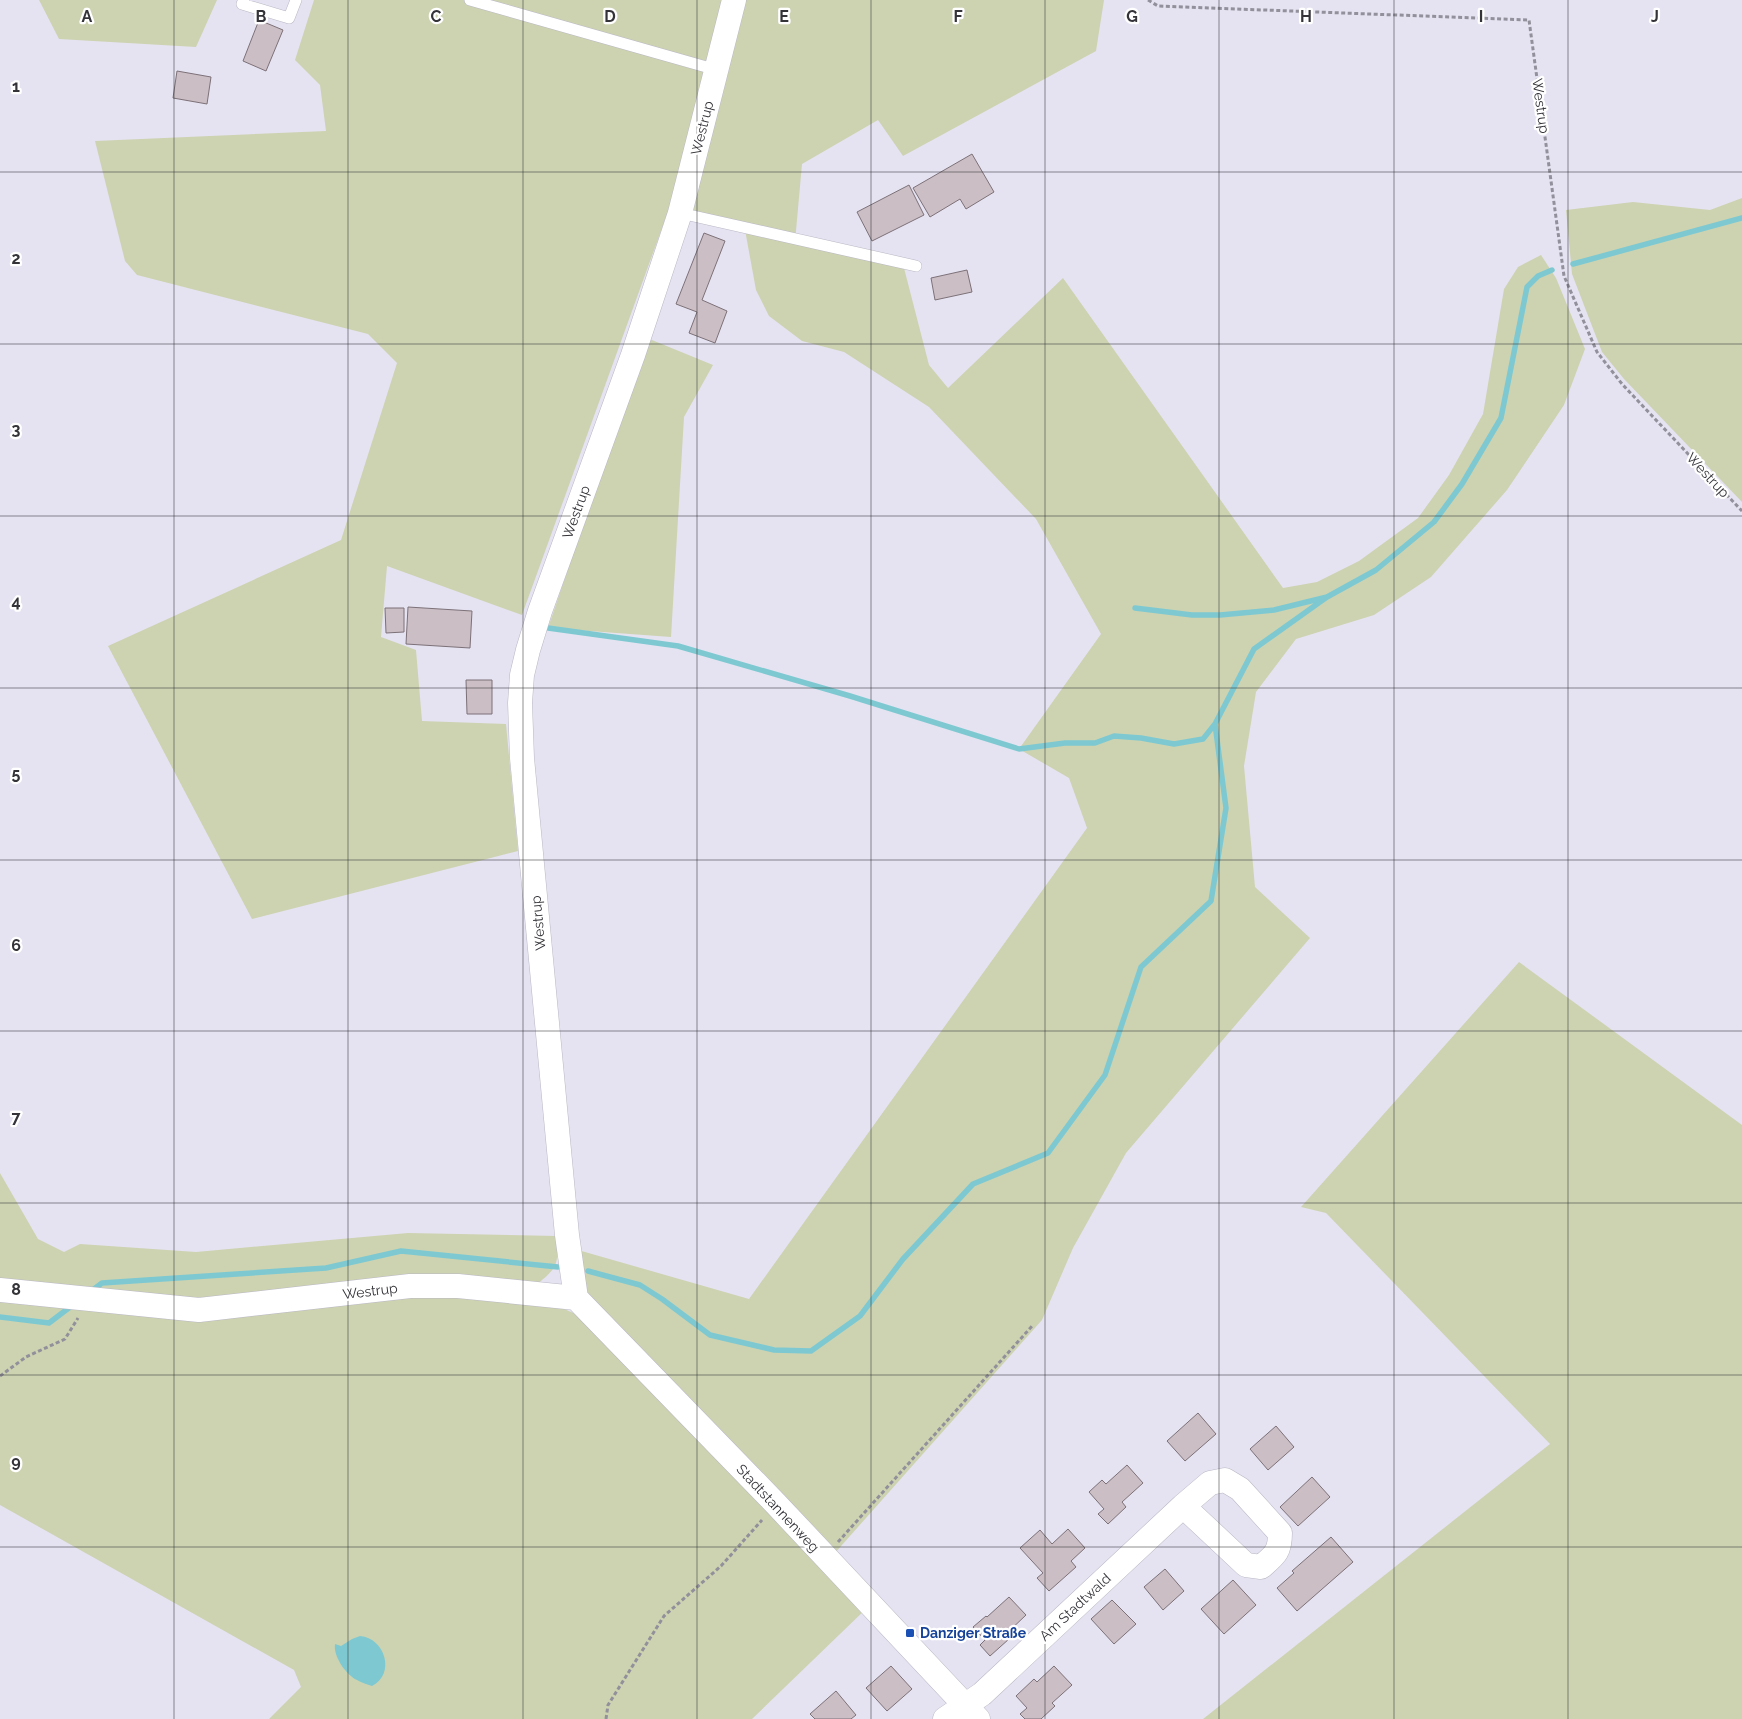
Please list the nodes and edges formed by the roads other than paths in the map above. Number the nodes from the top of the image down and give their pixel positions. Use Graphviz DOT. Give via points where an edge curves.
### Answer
graph roads {
  1 [pos="244,0"];
  2 [pos="296,0"];
  3 [pos="470,0"];
  4 [pos="734,0"];
  5 [pos="717,70"];
  6 [pos="680,213"];
  7 [pos="916,266"];
  8 [pos="0,1290"];
  9 [pos="576,1298"];
  10 [pos="1182,1506"];
  11 [pos="971,1712"];
  12 [pos="945,1719"];
  1 -- 2 [label="lane" via="242,4 289,18"];
  3 -- 5 [label="lane"];
  4 -- 5 [label="street, Westrup"];
  5 -- 6 [label="street, Westrup"];
  6 -- 7 [label="lane"];
  6 -- 9 [label="street, Westrup" via="633,355 540,611 524,667 520,703 522,758 566,1225"];
  8 -- 9 [label="street, Westrup" via="200,1310 410,1286 458,1286"];
  9 -- 11 [label="street, Stadtstannenweg"];
  10 -- 11 [label="street, Am Stadtwald" via="982,1694"];
  11 -- 12 [label="street, Am Stadtwald"];
}
